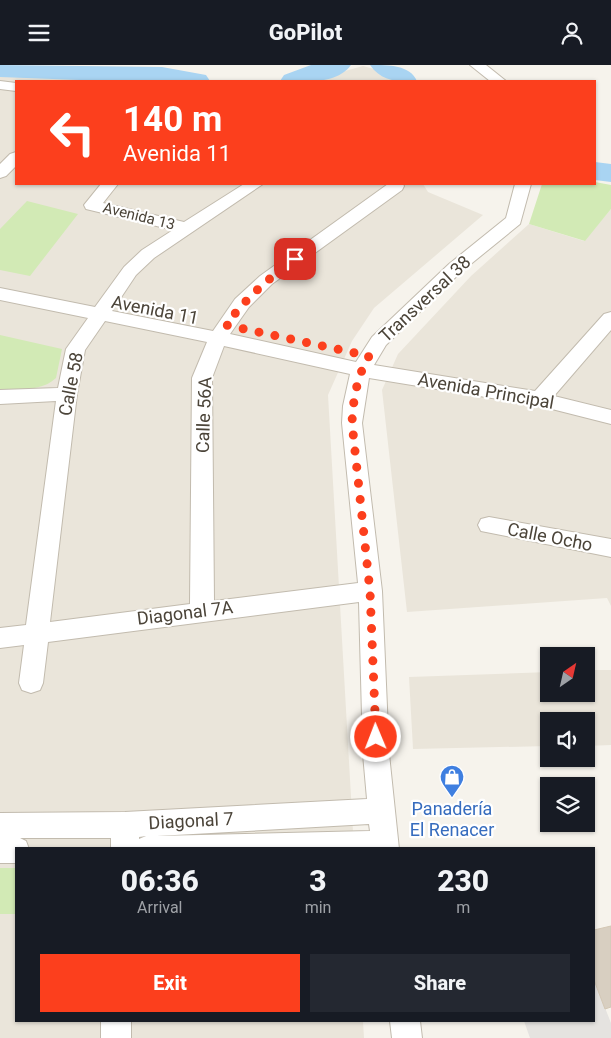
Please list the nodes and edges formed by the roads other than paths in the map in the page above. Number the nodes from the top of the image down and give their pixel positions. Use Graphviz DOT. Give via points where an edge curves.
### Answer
graph roads {
  1 [pos="478,65"];
  2 [pos="498,80"];
  3 [pos="0,85"];
  4 [pos="15,87"];
  5 [pos="15,158"];
  6 [pos="0,173"];
  7 [pos="109,185"];
  8 [pos="253,185"];
  9 [pos="523,185"];
  10 [pos="396,186"];
  11 [pos="186,228"];
  12 [pos="0,279"];
  13 [pos="0,295"];
  14 [pos="104,308"];
  15 [pos="611,318"];
  16 [pos="222,331"];
  17 [pos="365,363"];
  18 [pos="67,394"];
  19 [pos="0,397"];
  20 [pos="540,399"];
  21 [pos="611,417"];
  22 [pos="489,525"];
  23 [pos="611,548"];
  24 [pos="370,591"];
  25 [pos="202,611"];
  26 [pos="37,633"];
  27 [pos="0,638"];
  28 [pos="30,683"];
  29 [pos="382,811"];
  30 [pos="0,826"];
  31 [pos="125,837"];
  32 [pos="385,846"];
  33 [pos="306,847"];
  34 [pos="0,850"];
  35 [pos="15,850"];
  36 [pos="116,1022"];
  37 [pos="405,1022"];
  38 [pos="116,1038"];
  39 [pos="407,1038"];
  1 -- 2 [label="street"];
  3 -- 4 [label="street"];
  5 -- 6 [label="street"];
  7 -- 11 [label="street, Avenida 13" via="92,205"];
  8 -- 11 [label="street, Calle 58"];
  9 -- 17 [label="street, Transversal 38" via="514,221 455,268 379,341"];
  10 -- 16 [label="street, Calle 56A" via="266,280 242,303"];
  11 -- 14 [label="street, Calle 58" via="148,254 130,271"];
  12 -- 14 [label="street, Avenida 11"];
  13 -- 14 [label="street, Avenida 11"];
  14 -- 16 [label="street, Avenida 11"];
  14 -- 18 [label="street, Calle 58" via="76,349"];
  15 -- 20 [label="street"];
  16 -- 17 [label="street, Avenida 11"];
  16 -- 25 [label="street, Calle 56A" via="202,378"];
  17 -- 20 [label="street, Avenida Principal"];
  17 -- 24 [label="street, Transversal 38" via="353,406 352,423"];
  18 -- 19 [label="street"];
  18 -- 26 [label="street, Calle 58"];
  20 -- 21 [label="street, Avenida Principal"];
  22 -- 23 [label="street, Calle Ocho"];
  24 -- 25 [label="street, Diagonal 7A"];
  24 -- 29 [label="street, Transversal 38" via="376,754"];
  25 -- 26 [label="street, Diagonal 7A"];
  26 -- 27 [label="street, Diagonal 7A"];
  26 -- 28 [label="street, Calle 58"];
  29 -- 31 [label="street, Diagonal 7"];
  29 -- 32 [label="street, Transversal 38"];
  30 -- 31 [label="street, Diagonal 7"];
  32 -- 33 [label="street, Diagonal 7"];
  34 -- 35 [label="street"];
  36 -- 38 [label="street"];
  37 -- 39 [label="street"];
}
